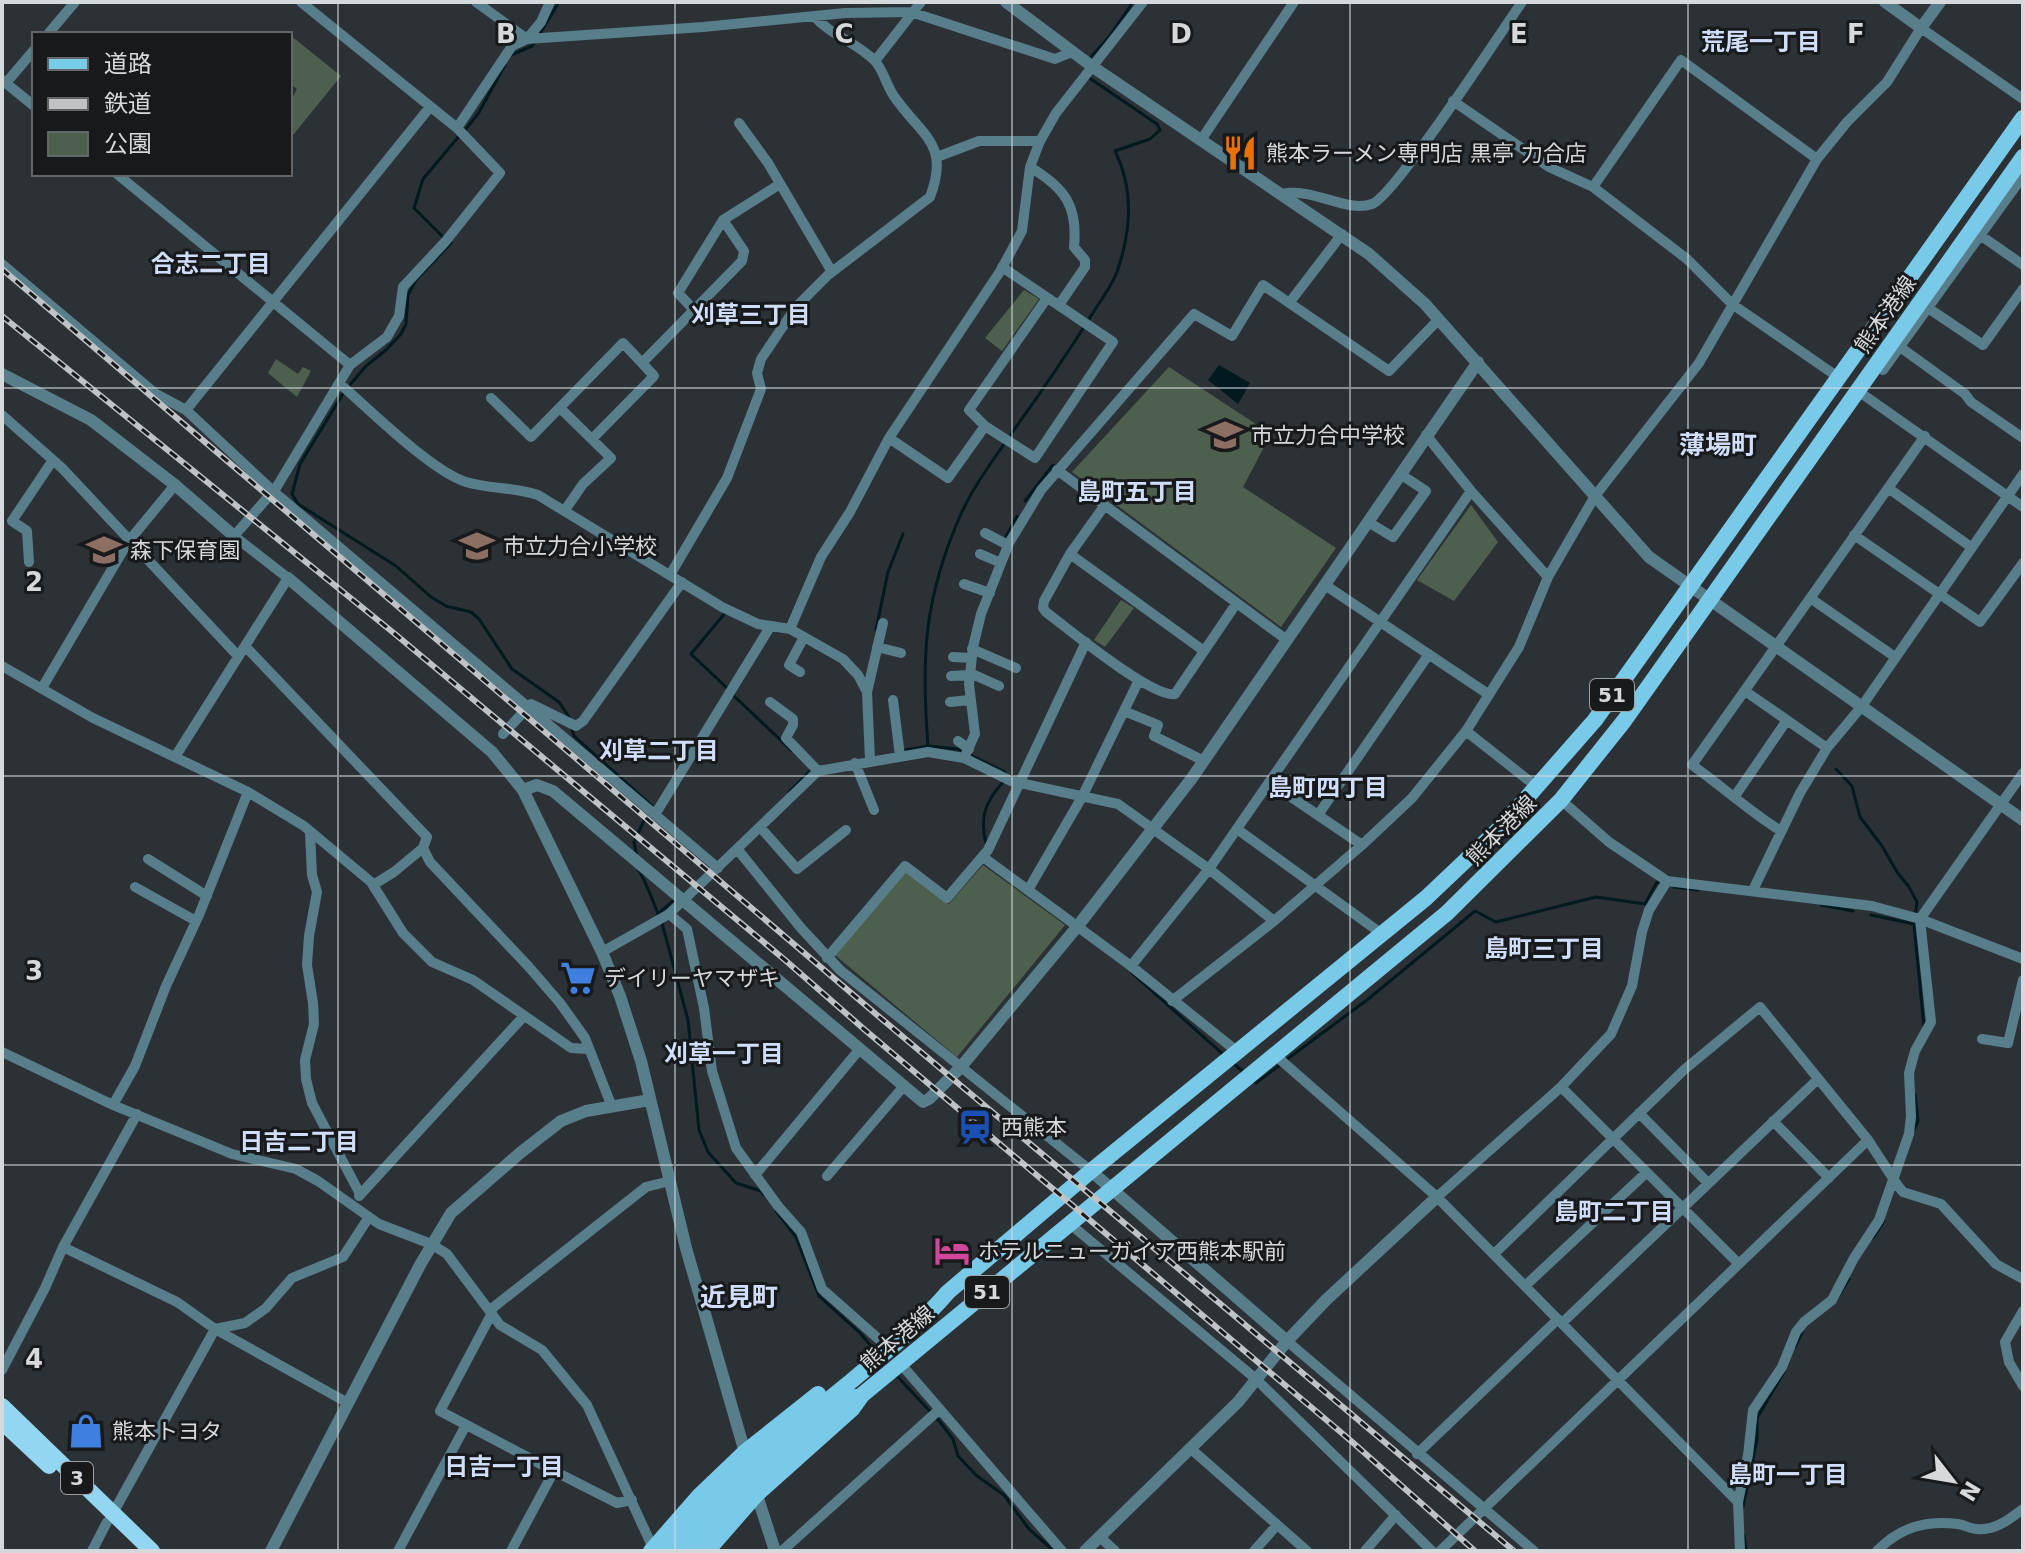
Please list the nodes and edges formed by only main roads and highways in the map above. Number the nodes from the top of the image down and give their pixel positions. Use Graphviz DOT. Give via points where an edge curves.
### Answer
graph roads {
  1 [pos="2023,118"];
  2 [pos="2023,157"];
  3 [pos="948,1292"];
  4 [pos="2,1406"];
  5 [pos="2,1422"];
  6 [pos="751,1474"];
  7 [pos="110,1518"];
  8 [pos="652,1550"];
  9 [pos="136,1551"];
  10 [pos="152,1551"];
  11 [pos="671,1551"];
  12 [pos="689,1551"];
  13 [pos="707,1551"];
  1 -- 3 [label="main road, 熊本港線 / 51" via="1595,720 1537,787 1464,863 1382,934"];
  2 -- 6 [label="main road, 熊本港線 / 51" via="1711,601 1561,800 1447,913 900,1363 852,1409"];
  3 -- 6 [label="main road, 熊本港線 / 51"];
  3 -- 6 [label="main road, 熊本港線 / 51" via="882,1342"];
  4 -- 7 [label="highway, 3"];
  5 -- 7 [label="highway, 3"];
  6 -- 8 [label="main road, 熊本港線 / 51" via="699,1496"];
  6 -- 11 [label="main road, 熊本港線 / 51" via="710,1505"];
  6 -- 12 [label="main road, 熊本港線 / 51"];
  6 -- 13 [label="main road, 熊本港線 / 51"];
  7 -- 9 [label="highway, 3"];
  7 -- 10 [label="highway, 3"];
}
